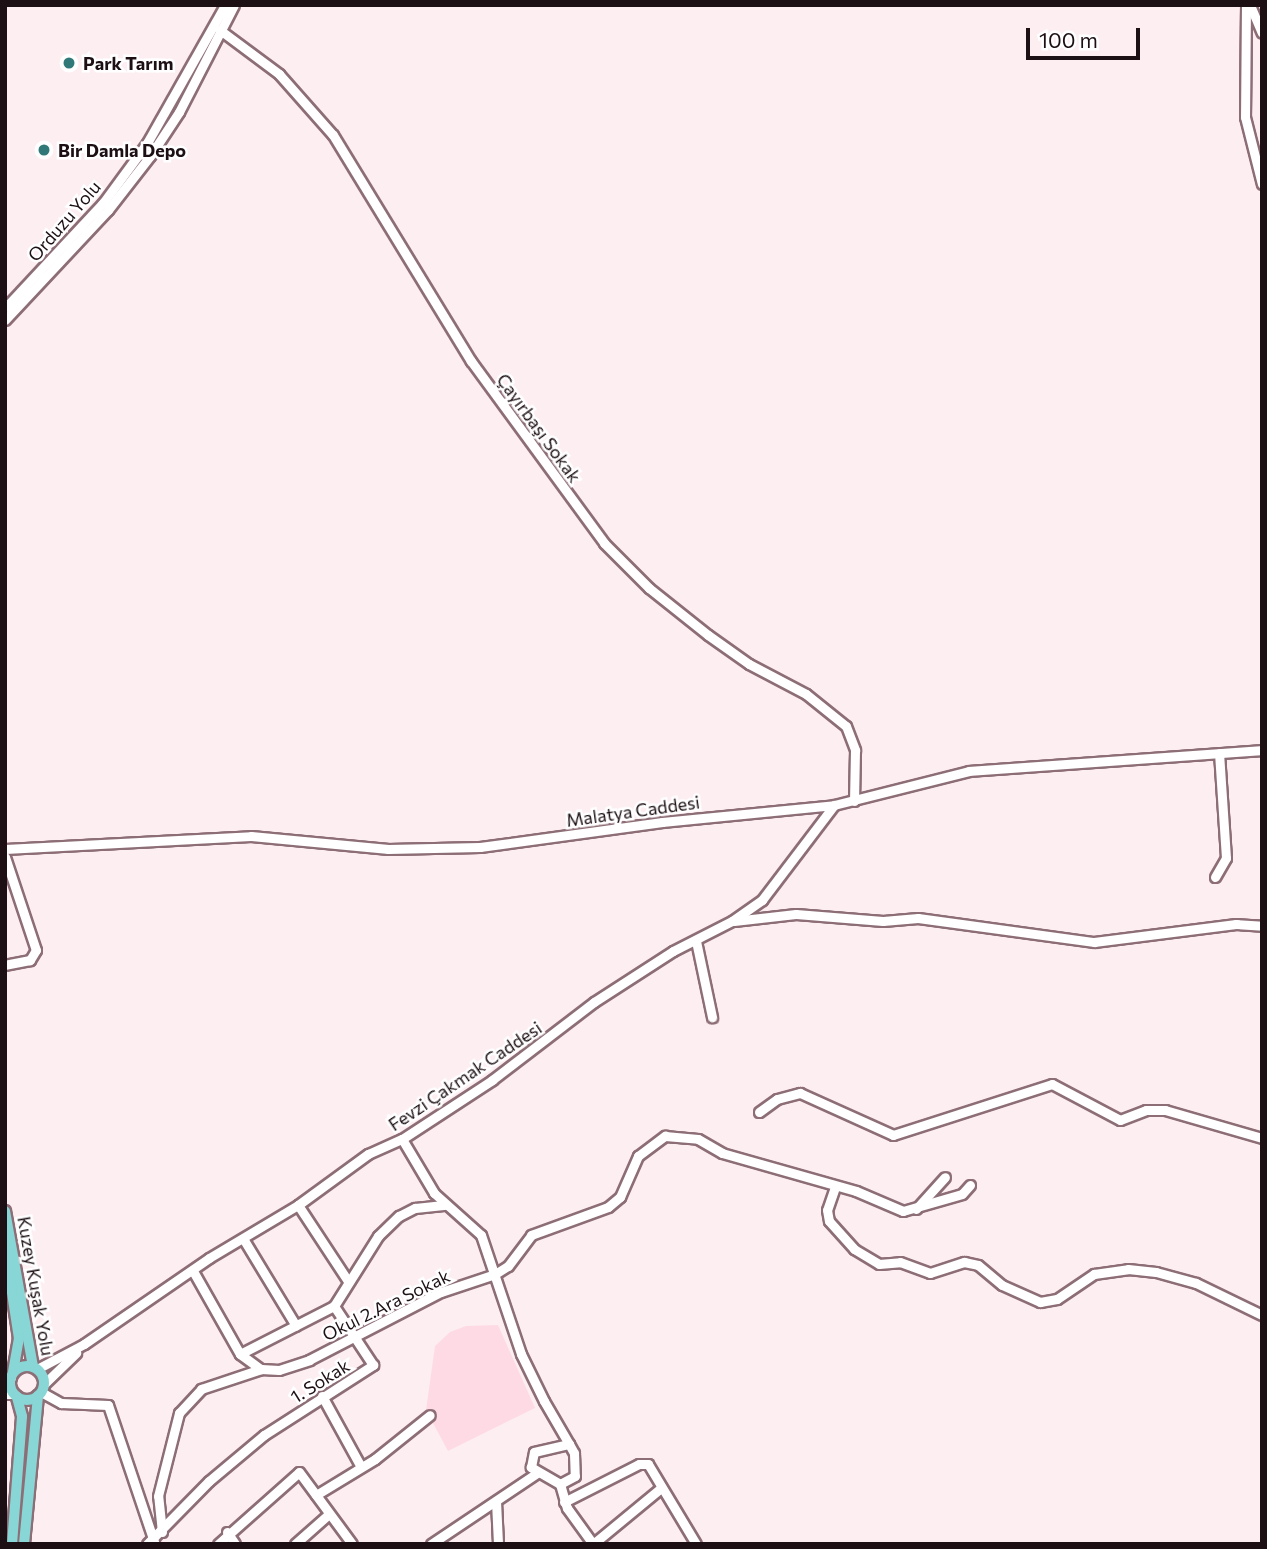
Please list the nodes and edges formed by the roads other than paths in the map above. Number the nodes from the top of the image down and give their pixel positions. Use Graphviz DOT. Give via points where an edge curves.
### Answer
graph roads {
  1 [pos="225,5"];
  2 [pos="234,5"];
  3 [pos="1248,5"];
  4 [pos="220,30"];
  5 [pos="1262,33"];
  6 [pos="1262,184"];
  7 [pos="5,309"];
  8 [pos="5,320"];
  9 [pos="1262,750"];
  10 [pos="1219,753"];
  11 [pos="854,801"];
  12 [pos="834,805"];
  13 [pos="5,849"];
  14 [pos="5,857"];
  15 [pos="1215,877"];
  16 [pos="732,921"];
  17 [pos="1262,926"];
  18 [pos="695,941"];
  19 [pos="5,965"];
  20 [pos="712,1017"];
  21 [pos="759,1112"];
  22 [pos="1262,1138"];
  23 [pos="402,1139"];
  24 [pos="945,1177"];
  25 [pos="970,1185"];
  26 [pos="835,1187"];
  27 [pos="446,1205"];
  28 [pos="298,1206"];
  29 [pos="915,1210"];
  30 [pos="5,1211"];
  31 [pos="244,1240"];
  32 [pos="5,1247"];
  33 [pos="193,1271"];
  34 [pos="495,1273"];
  35 [pos="348,1281"];
  36 [pos="9,1283"];
  37 [pos="334,1306"];
  38 [pos="1262,1315"];
  39 [pos="296,1326"];
  40 [pos="357,1336"];
  41 [pos="85,1344"];
  42 [pos="240,1354"];
  43 [pos="35,1368"];
  44 [pos="261,1369"];
  45 [pos="10,1377"];
  46 [pos="41,1391"];
  47 [pos="12,1395"];
  48 [pos="322,1396"];
  49 [pos="430,1416"];
  50 [pos="569,1444"];
  51 [pos="361,1468"];
  52 [pos="537,1473"];
  53 [pos="560,1484"];
  54 [pos="661,1488"];
  55 [pos="316,1495"];
  56 [pos="496,1501"];
  57 [pos="564,1502"];
  58 [pos="329,1514"];
  59 [pos="162,1532"];
  60 [pos="228,1532"];
  61 [pos="151,1542"];
  62 [pos="12,1544"];
  63 [pos="24,1544"];
  64 [pos="218,1544"];
  65 [pos="235,1544"];
  66 [pos="295,1544"];
  67 [pos="352,1544"];
  68 [pos="431,1544"];
  69 [pos="498,1544"];
  70 [pos="593,1544"];
  71 [pos="696,1544"];
  1 -- 7 [label="street, Orduzu Yolu" via="147,143 95,212"];
  2 -- 4 [label="street"];
  3 -- 5 [label="street"];
  3 -- 6 [label="street" via="1244,117"];
  4 -- 8 [label="street" via="179,112 150,156 108,210"];
  4 -- 11 [label="street, Çayırbaşı Sokak" via="279,74 333,135 471,361 604,543 649,589 708,635 749,664 806,694 846,726 855,750"];
  9 -- 10 [label="street, Malatya Caddesi"];
  10 -- 11 [label="street, Malatya Caddesi" via="969,771"];
  10 -- 15 [label="street" via="1226,858"];
  11 -- 12 [label="street, Malatya Caddesi"];
  12 -- 13 [label="street, Malatya Caddesi" via="673,820 480,848 388,849 251,836"];
  12 -- 16 [label="street, Fevzi Çakmak Caddesi" via="762,900"];
  14 -- 19 [label="street" via="36,950 30,960"];
  16 -- 17 [label="street" via="796,914 883,921 918,918 1094,942 1138,940 1205,927"];
  16 -- 18 [label="street, Fevzi Çakmak Caddesi"];
  18 -- 20 [label="street"];
  18 -- 23 [label="street, Fevzi Çakmak Caddesi" via="594,1002 521,1061"];
  21 -- 22 [label="street" via="777,1099 800,1093 893,1135 1052,1084 1120,1120 1146,1110 1165,1110"];
  23 -- 27 [label="street"];
  23 -- 28 [label="street, Fevzi Çakmak Caddesi" via="368,1154"];
  24 -- 29 [label="street"];
  25 -- 29 [label="street" via="961,1194"];
  26 -- 29 [label="street, Okul 2.Ara Sokak" via="903,1211"];
  26 -- 34 [label="street, Okul 2.Ara Sokak" via="722,1153 687,1136 665,1136 638,1156 614,1203 531,1235 508,1266"];
  26 -- 38 [label="street" via="827,1210 829,1221 854,1249 879,1264 900,1262 930,1273 964,1262 978,1265 1002,1285 1040,1302 1057,1299 1094,1274 1128,1269 1156,1272 1196,1283"];
  27 -- 34 [label="street" via="481,1234"];
  27 -- 35 [label="street" via="415,1208 399,1216 378,1236"];
  28 -- 31 [label="street, Fevzi Çakmak Caddesi"];
  28 -- 35 [label="street"];
  30 -- 43 [label="main road, Kuzey Kuşak Yolu"];
  31 -- 33 [label="street, Fevzi Çakmak Caddesi"];
  31 -- 39 [label="street"];
  32 -- 36 [label="main road, Kuzey Kuşak Yolu"];
  33 -- 41 [label="street, Fevzi Çakmak Caddesi"];
  33 -- 42 [label="street"];
  34 -- 40 [label="street, Okul 2.Ara Sokak" via="441,1292"];
  34 -- 50 [label="street" via="521,1353"];
  35 -- 37 [label="street"];
  36 -- 45 [label="main road, Kuzey Kuşak Yolu" via="19,1351"];
  37 -- 39 [label="street"];
  37 -- 40 [label="street"];
  39 -- 42 [label="street"];
  40 -- 44 [label="street, Okul 2.Ara Sokak" via="292,1367"];
  40 -- 48 [label="street, 1. Sokak" via="373,1365"];
  41 -- 43 [label="street"];
  41 -- 46 [label="street"];
  42 -- 44 [label="street"];
  43 -- 45 [label="main road" via="22,1367"];
  43 -- 46 [label="main road, Kuzey Kuşak Yolu"];
  44 -- 59 [label="street, Okul 2.Ara Sokak" via="201,1389 179,1413 158,1496"];
  45 -- 47 [label="main road, Kuzey Kuşak Yolu"];
  46 -- 47 [label="main road"];
  46 -- 61 [label="street" via="61,1403 108,1405"];
  46 -- 63 [label="main road"];
  47 -- 62 [label="main road" via="22,1416"];
  48 -- 51 [label="street"];
  48 -- 59 [label="street, 1. Sokak" via="209,1481"];
  49 -- 51 [label="street"];
  50 -- 52 [label="street" via="534,1452 530,1461"];
  50 -- 53 [label="street" via="575,1476"];
  51 -- 55 [label="street"];
  52 -- 53 [label="street"];
  52 -- 56 [label="street"];
  53 -- 57 [label="street"];
  54 -- 57 [label="street" via="652,1466 639,1464"];
  54 -- 70 [label="street"];
  54 -- 71 [label="street"];
  55 -- 58 [label="street"];
  55 -- 60 [label="street" via="299,1472"];
  56 -- 68 [label="street"];
  56 -- 69 [label="street"];
  57 -- 70 [label="street"];
  58 -- 66 [label="street"];
  58 -- 67 [label="street"];
  59 -- 61 [label="street, 1. Sokak"];
  60 -- 64 [label="street"];
  60 -- 65 [label="street"];
}
